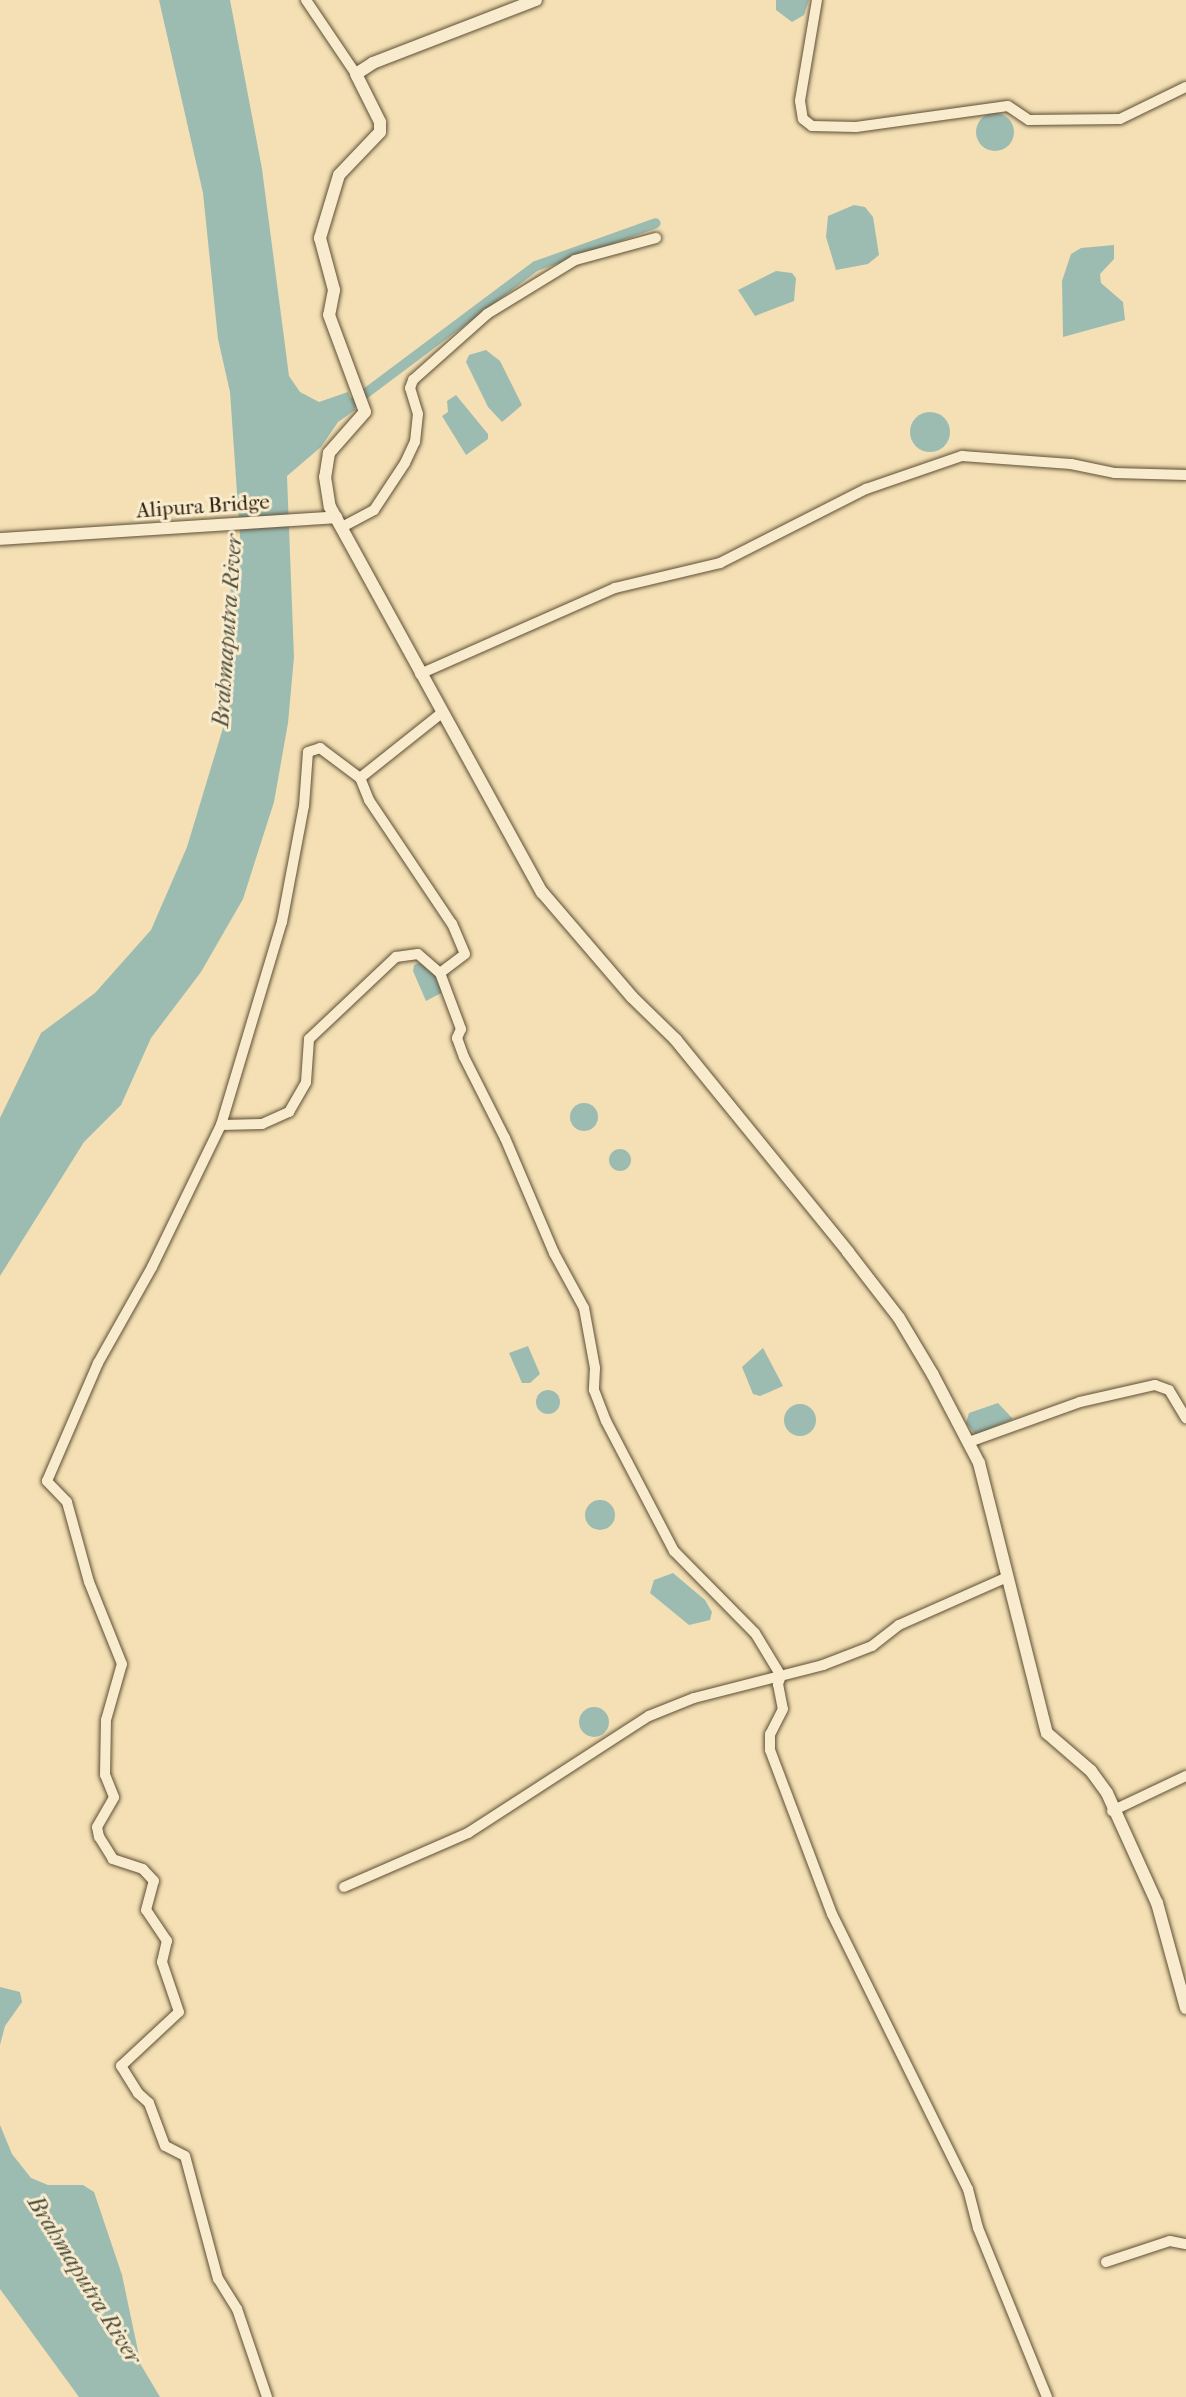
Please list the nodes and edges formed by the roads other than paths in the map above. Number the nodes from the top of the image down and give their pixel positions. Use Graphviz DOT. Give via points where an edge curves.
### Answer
graph roads {
  1 [pos="306,0"];
  2 [pos="536,0"];
  3 [pos="817,0"];
  4 [pos="356,75"];
  5 [pos="1186,87"];
  6 [pos="656,238"];
  7 [pos="1186,475"];
  8 [pos="340,522"];
  9 [pos="0,539"];
  10 [pos="420,674"];
  11 [pos="443,712"];
  12 [pos="360,778"];
  13 [pos="440,973"];
  14 [pos="221,1125"];
  15 [pos="1186,1418"];
  16 [pos="969,1442"];
  17 [pos="1005,1578"];
  18 [pos="781,1676"];
  19 [pos="1186,1776"];
  20 [pos="1112,1811"];
  21 [pos="344,1887"];
  22 [pos="1186,2008"];
  23 [pos="1186,2244"];
  24 [pos="1106,2262"];
  25 [pos="267,2397"];
  26 [pos="1047,2397"];
  1 -- 4 [label="street"];
  2 -- 4 [label="street" via="373,64"];
  3 -- 5 [label="street" via="800,101 803,120 812,126 856,127 1008,106 1029,120 1120,119"];
  4 -- 8 [label="street" via="380,122 380,132 339,175 320,238 334,290 329,315 364,408 362,418 340,435 329,453 326,485"];
  6 -- 8 [label="street" via="575,260 487,314 413,380 410,388 418,414 415,442 400,474 374,510"];
  7 -- 10 [label="street" via="962,456 866,489 720,562 615,588"];
  8 -- 9 [label="street, Alipura Bridge" via="299,520"];
  8 -- 10 [label="street"];
  10 -- 11 [label="street"];
  11 -- 12 [label="street"];
  11 -- 16 [label="street" via="542,892 632,997 676,1040 900,1318"];
  12 -- 13 [label="street" via="369,800 465,946 465,954"];
  12 -- 14 [label="street" via="320,748 308,752 304,806 282,922"];
  13 -- 14 [label="street" via="418,954 396,957 309,1039 306,1083 289,1112 262,1125"];
  13 -- 18 [label="street" via="456,1011 461,1029 457,1038 464,1057 584,1308 595,1368 594,1390 606,1421 674,1551 755,1633"];
  14 -- 25 [label="street" via="152,1267 98,1363 47,1481 67,1502 89,1582 122,1664 106,1720 105,1774 114,1797 97,1827 99,1838 117,1863 143,1869 153,1881 146,1910 167,1941 162,1962 179,2012 121,2066 149,2103 165,2146 185,2156 218,2279 237,2309"];
  15 -- 16 [label="street" via="1169,1390 1155,1385 1080,1402"];
  16 -- 17 [label="street" via="979,1463"];
  17 -- 18 [label="street" via="899,1625 872,1646"];
  17 -- 20 [label="street" via="1050,1739 1102,1784"];
  18 -- 21 [label="street" via="694,1698 649,1716 468,1833"];
  18 -- 26 [label="street" via="783,1709 770,1734 770,1750 832,1914 968,2189 978,2228"];
  19 -- 20 [label="street"];
  20 -- 22 [label="street" via="1157,1903"];
  23 -- 24 [label="street" via="1170,2241"];
}
